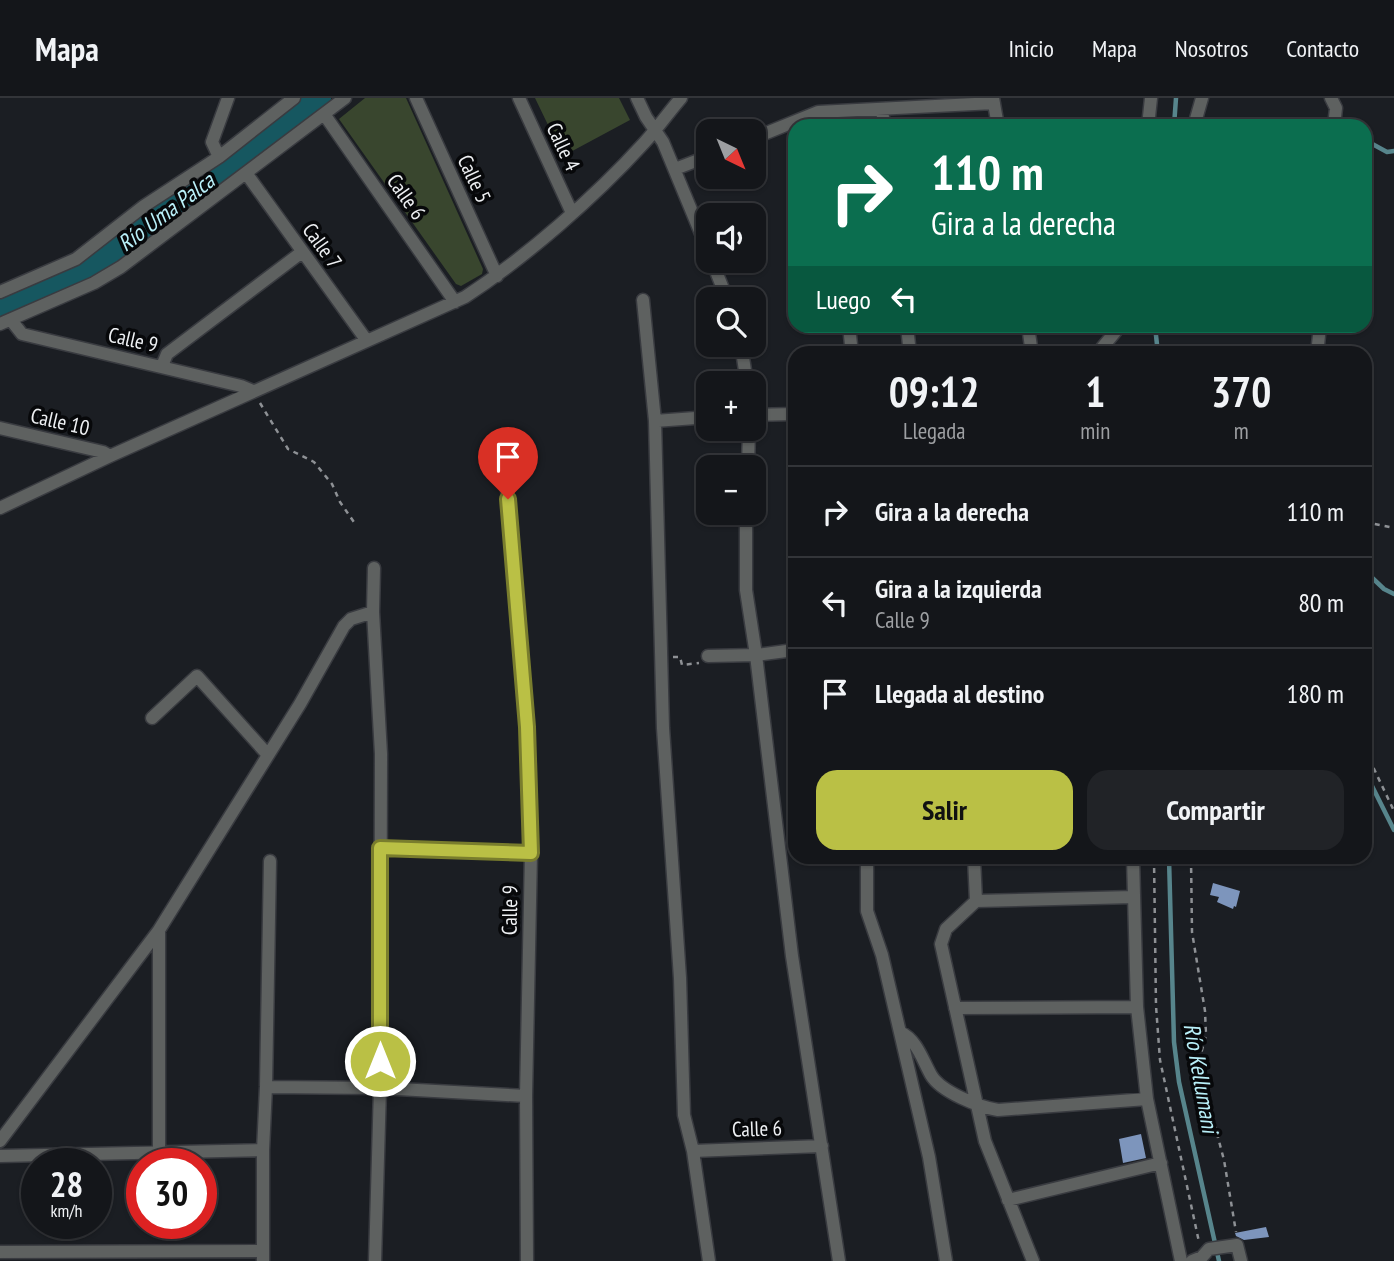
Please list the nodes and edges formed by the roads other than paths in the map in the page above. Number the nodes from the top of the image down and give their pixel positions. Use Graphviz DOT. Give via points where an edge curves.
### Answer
graph roads {
  1 [pos="228,98"];
  2 [pos="294,98"];
  3 [pos="345,98"];
  4 [pos="416,98"];
  5 [pos="519,98"];
  6 [pos="637,98"];
  7 [pos="681,98"];
  8 [pos="1151,98"];
  9 [pos="1202,98"];
  10 [pos="1331,98"];
  11 [pos="994,101"];
  12 [pos="882,109"];
  13 [pos="818,112"];
  14 [pos="324,114"];
  15 [pos="801,119"];
  16 [pos="820,119"];
  17 [pos="883,119"];
  18 [pos="997,119"];
  19 [pos="1149,119"];
  20 [pos="1196,119"];
  21 [pos="1335,119"];
  22 [pos="788,124"];
  23 [pos="654,129"];
  24 [pos="766,133"];
  25 [pos="219,157"];
  26 [pos="696,161"];
  27 [pos="675,169"];
  28 [pos="246,173"];
  29 [pos="572,213"];
  30 [pos="696,222"];
  31 [pos="302,252"];
  32 [pos="497,276"];
  33 [pos="0,292"];
  34 [pos="643,300"];
  35 [pos="455,302"];
  36 [pos="5,322"];
  37 [pos="367,341"];
  38 [pos="162,366"];
  39 [pos="253,391"];
  40 [pos="788,414"];
  41 [pos="766,415"];
  42 [pos="696,418"];
  43 [pos="655,421"];
  44 [pos="0,428"];
  45 [pos="110,456"];
  46 [pos="506,477"];
  47 [pos="0,508"];
  48 [pos="746,525"];
  49 [pos="374,568"];
  50 [pos="373,612"];
  51 [pos="788,651"];
  52 [pos="756,655"];
  53 [pos="708,656"];
  54 [pos="152,718"];
  55 [pos="268,755"];
  56 [pos="380,848"];
  57 [pos="531,853"];
  58 [pos="270,861"];
  59 [pos="867,864"];
  60 [pos="974,864"];
  61 [pos="1133,864"];
  62 [pos="1133,897"];
  63 [pos="976,901"];
  64 [pos="159,930"];
  65 [pos="1137,1007"];
  66 [pos="955,1008"];
  67 [pos="900,1032"];
  68 [pos="266,1087"];
  69 [pos="380,1088"];
  70 [pos="526,1096"];
  71 [pos="1147,1098"];
  72 [pos="978,1107"];
  73 [pos="0,1141"];
  74 [pos="822,1146"];
  75 [pos="159,1148"];
  76 [pos="263,1150"];
  77 [pos="217,1151"];
  78 [pos="693,1151"];
  79 [pos="126,1154"];
  80 [pos="0,1156"];
  81 [pos="1161,1163"];
  82 [pos="1008,1200"];
  83 [pos="0,1252"];
  84 [pos="263,1256"];
  85 [pos="1201,1256"];
  86 [pos="375,1261"];
  87 [pos="527,1261"];
  88 [pos="709,1261"];
  89 [pos="839,1261"];
  90 [pos="946,1261"];
  91 [pos="1033,1261"];
  92 [pos="1181,1261"];
  93 [pos="1241,1261"];
  1 -- 25 [label="street" via="212,142"];
  2 -- 25 [label="street"];
  3 -- 14 [label="street"];
  4 -- 32 [label="street, Calle 5"];
  5 -- 29 [label="street, Calle 4"];
  6 -- 23 [label="street"];
  7 -- 23 [label="street"];
  8 -- 19 [label="street"];
  9 -- 20 [label="street"];
  10 -- 21 [label="street"];
  11 -- 12 [label="street"];
  11 -- 18 [label="street"];
  12 -- 13 [label="street"];
  12 -- 17 [label="street"];
  13 -- 15 [label="street"];
  13 -- 16 [label="street"];
  14 -- 28 [label="street"];
  14 -- 35 [label="street, Calle 6"];
  22 -- 24 [label="street"];
  23 -- 27 [label="street"];
  23 -- 29 [label="street"];
  25 -- 33 [label="street" via="144,206 76,259"];
  26 -- 27 [label="street"];
  27 -- 30 [label="street"];
  28 -- 31 [label="street, Calle 7"];
  28 -- 36 [label="street" via="107,276"];
  29 -- 32 [label="street"];
  31 -- 37 [label="street, Calle 7"];
  31 -- 38 [label="street" via="167,354"];
  32 -- 35 [label="street"];
  34 -- 43 [label="street"];
  35 -- 37 [label="street"];
  36 -- 38 [label="street, Calle 9" via="22,334"];
  37 -- 39 [label="street"];
  38 -- 39 [label="street, Calle 9"];
  39 -- 45 [label="street"];
  40 -- 41 [label="street"];
  42 -- 43 [label="street"];
  43 -- 78 [label="street" via="663,728 684,1115"];
  44 -- 45 [label="street, Calle 10"];
  45 -- 47 [label="street"];
  46 -- 57 [label="street, Calle 9" via="527,727"];
  48 -- 52 [label="street" via="746,590"];
  49 -- 50 [label="street"];
  50 -- 55 [label="street" via="344,626"];
  50 -- 56 [label="street" via="381,754"];
  51 -- 52 [label="street"];
  52 -- 53 [label="street"];
  52 -- 74 [label="street"];
  54 -- 55 [label="street" via="197,676"];
  55 -- 64 [label="street"];
  56 -- 57 [label="street"];
  56 -- 69 [label="street"];
  57 -- 70 [label="street, Calle 9"];
  58 -- 68 [label="street"];
  59 -- 67 [label="street" via="867,911"];
  60 -- 63 [label="street"];
  61 -- 62 [label="street"];
  62 -- 63 [label="street"];
  62 -- 65 [label="street"];
  63 -- 66 [label="street" via="946,929 941,944"];
  64 -- 73 [label="street"];
  64 -- 75 [label="street"];
  65 -- 66 [label="street"];
  65 -- 71 [label="street"];
  66 -- 72 [label="street"];
  67 -- 72 [label="street" via="911,1038 933,1078"];
  67 -- 90 [label="street" via="929,1157"];
  68 -- 69 [label="street"];
  68 -- 76 [label="street"];
  69 -- 70 [label="street"];
  69 -- 86 [label="street"];
  70 -- 87 [label="street, Calle 9"];
  71 -- 72 [label="street" via="998,1110"];
  71 -- 81 [label="street"];
  72 -- 82 [label="street" via="985,1141"];
  74 -- 78 [label="street, Calle 6"];
  74 -- 89 [label="street"];
  76 -- 77 [label="street"];
  76 -- 84 [label="street"];
  78 -- 88 [label="street"];
  79 -- 80 [label="street"];
  81 -- 82 [label="street"];
  81 -- 92 [label="street"];
  82 -- 91 [label="street"];
  83 -- 84 [label="street"];
  85 -- 93 [label="street" via="1237,1245"];
}
